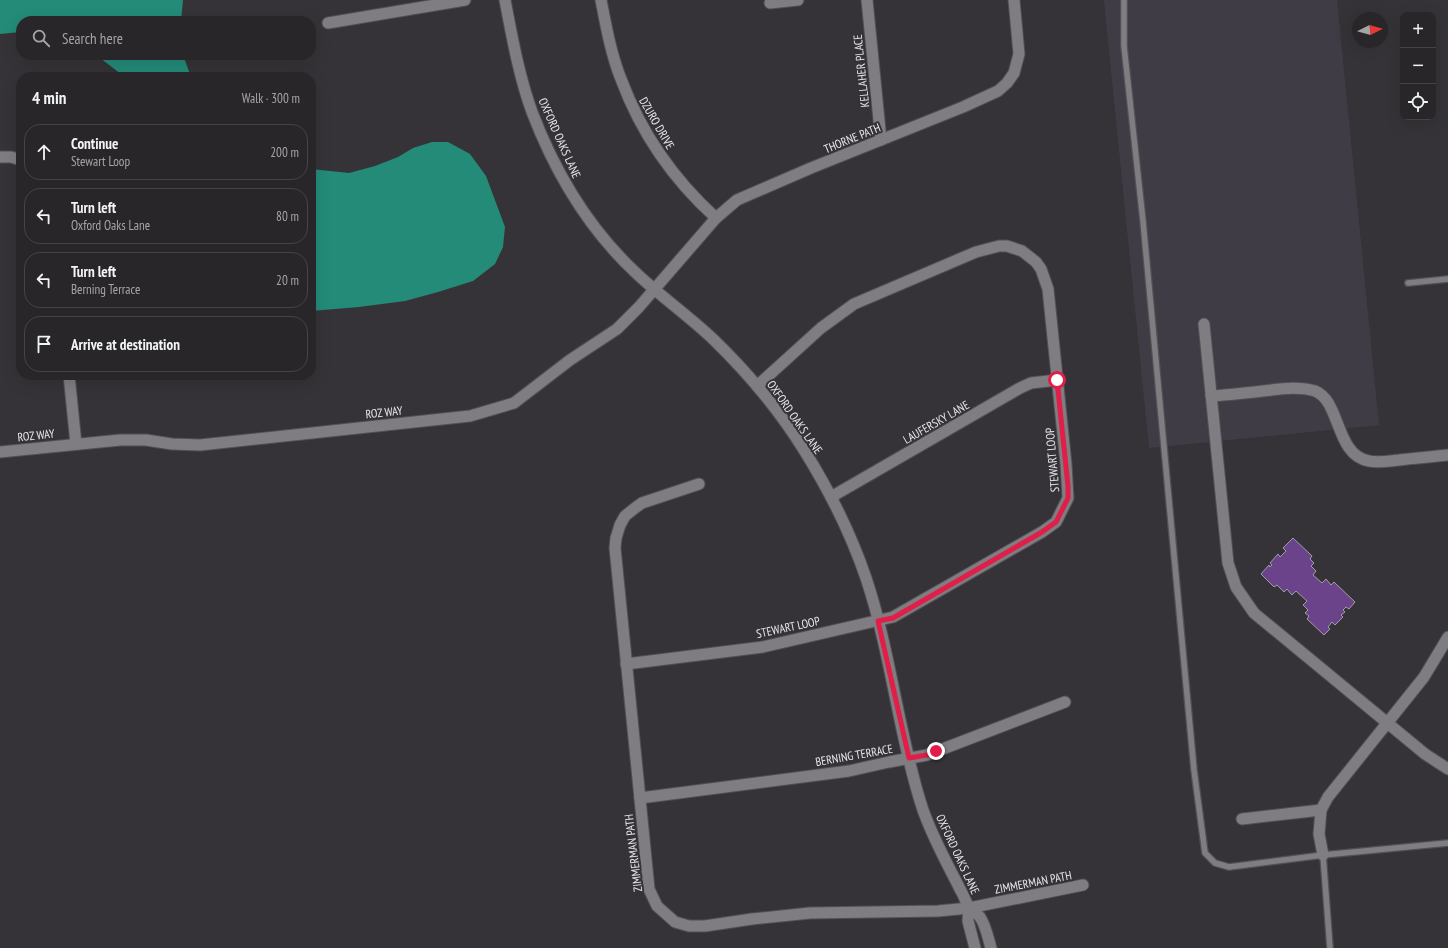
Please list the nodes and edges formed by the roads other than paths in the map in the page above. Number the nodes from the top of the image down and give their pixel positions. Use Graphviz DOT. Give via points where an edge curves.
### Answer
graph roads {
  1 [pos="465,0"];
  2 [pos="505,0"];
  3 [pos="601,0"];
  4 [pos="798,0"];
  5 [pos="867,0"];
  6 [pos="1014,0"];
  7 [pos="1124,0"];
  8 [pos="770,3"];
  9 [pos="328,23"];
  10 [pos="881,140"];
  11 [pos="0,157"];
  12 [pos="16,158"];
  13 [pos="716,218"];
  14 [pos="1448,279"];
  15 [pos="1408,283"];
  16 [pos="654,289"];
  17 [pos="1204,324"];
  18 [pos="70,380"];
  19 [pos="1057,380"];
  20 [pos="757,386"];
  21 [pos="1211,396"];
  22 [pos="76,444"];
  23 [pos="0,452"];
  24 [pos="1448,455"];
  25 [pos="699,484"];
  26 [pos="831,497"];
  27 [pos="878,621"];
  28 [pos="1448,637"];
  29 [pos="626,664"];
  30 [pos="1065,702"];
  31 [pos="1388,723"];
  32 [pos="909,758"];
  33 [pos="1448,769"];
  34 [pos="640,798"];
  35 [pos="1321,810"];
  36 [pos="1242,818"];
  37 [pos="1448,843"];
  38 [pos="1323,855"];
  39 [pos="1083,885"];
  40 [pos="969,908"];
  41 [pos="975,948"];
  42 [pos="991,948"];
  43 [pos="1330,948"];
  1 -- 9 [label="street"];
  2 -- 16 [label="street, OXFORD OAKS LANE" via="520,70 532,110 570,192 602,236"];
  3 -- 13 [label="street, DZURO DRIVE" via="620,78 638,119 678,179"];
  4 -- 8 [label="street"];
  5 -- 10 [label="street, KELLAHER PLACE"];
  6 -- 10 [label="street, THORNE PATH" via="1019,54 1014,73 1007,83 989,96"];
  7 -- 38 [label="lane" via="1124,46 1143,221 1193,762 1205,853 1215,863 1229,867"];
  10 -- 13 [label="street, THORNE PATH" via="748,194"];
  11 -- 12 [label="street"];
  13 -- 16 [label="street, THORNE PATH"];
  14 -- 15 [label="lane"];
  16 -- 20 [label="street, OXFORD OAKS LANE" via="713,339"];
  16 -- 22 [label="street, ROZ WAY" via="617,329 570,360 514,403 470,416 200,445 146,440"];
  17 -- 21 [label="street"];
  18 -- 22 [label="street"];
  19 -- 20 [label="street, STEWART LOOP" via="1048,290 1041,269 1022,251 999,246 976,252 854,304 821,328"];
  19 -- 26 [label="street, LAUFERSKY LANE" via="1031,383 1020,388"];
  19 -- 27 [label="street, STEWART LOOP" via="1068,498 1056,522 893,618"];
  20 -- 26 [label="street, OXFORD OAKS LANE" via="794,435"];
  21 -- 24 [label="street" via="1304,388 1317,392 1328,402 1347,445 1367,461"];
  21 -- 31 [label="street" via="1228,563 1236,588 1254,613"];
  22 -- 23 [label="street, ROZ WAY"];
  25 -- 29 [label="street, ZIMMERMAN PATH" via="642,503 625,516 620,525 616,548"];
  26 -- 27 [label="street, OXFORD OAKS LANE" via="860,563"];
  27 -- 29 [label="street, STEWART LOOP" via="763,647"];
  27 -- 32 [label="street, OXFORD OAKS LANE"];
  28 -- 31 [label="street" via="1424,677"];
  29 -- 34 [label="street, ZIMMERMAN PATH"];
  30 -- 32 [label="street, BERNING TERRACE" via="927,755"];
  31 -- 33 [label="street"];
  31 -- 35 [label="street" via="1328,797"];
  32 -- 34 [label="street, BERNING TERRACE" via="849,771"];
  32 -- 40 [label="street, OXFORD OAKS LANE" via="928,824"];
  34 -- 40 [label="street, ZIMMERMAN PATH" via="648,889 657,906 675,922 689,926 705,926 752,918 810,913 938,911"];
  35 -- 36 [label="street"];
  35 -- 38 [label="street" via="1319,834"];
  37 -- 38 [label="lane"];
  38 -- 43 [label="lane"];
  39 -- 40 [label="street, ZIMMERMAN PATH"];
  40 -- 41 [label="street, OXFORD OAKS LANE" via="968,921"];
  40 -- 42 [label="street, OXFORD OAKS LANE" via="979,916"];
}
